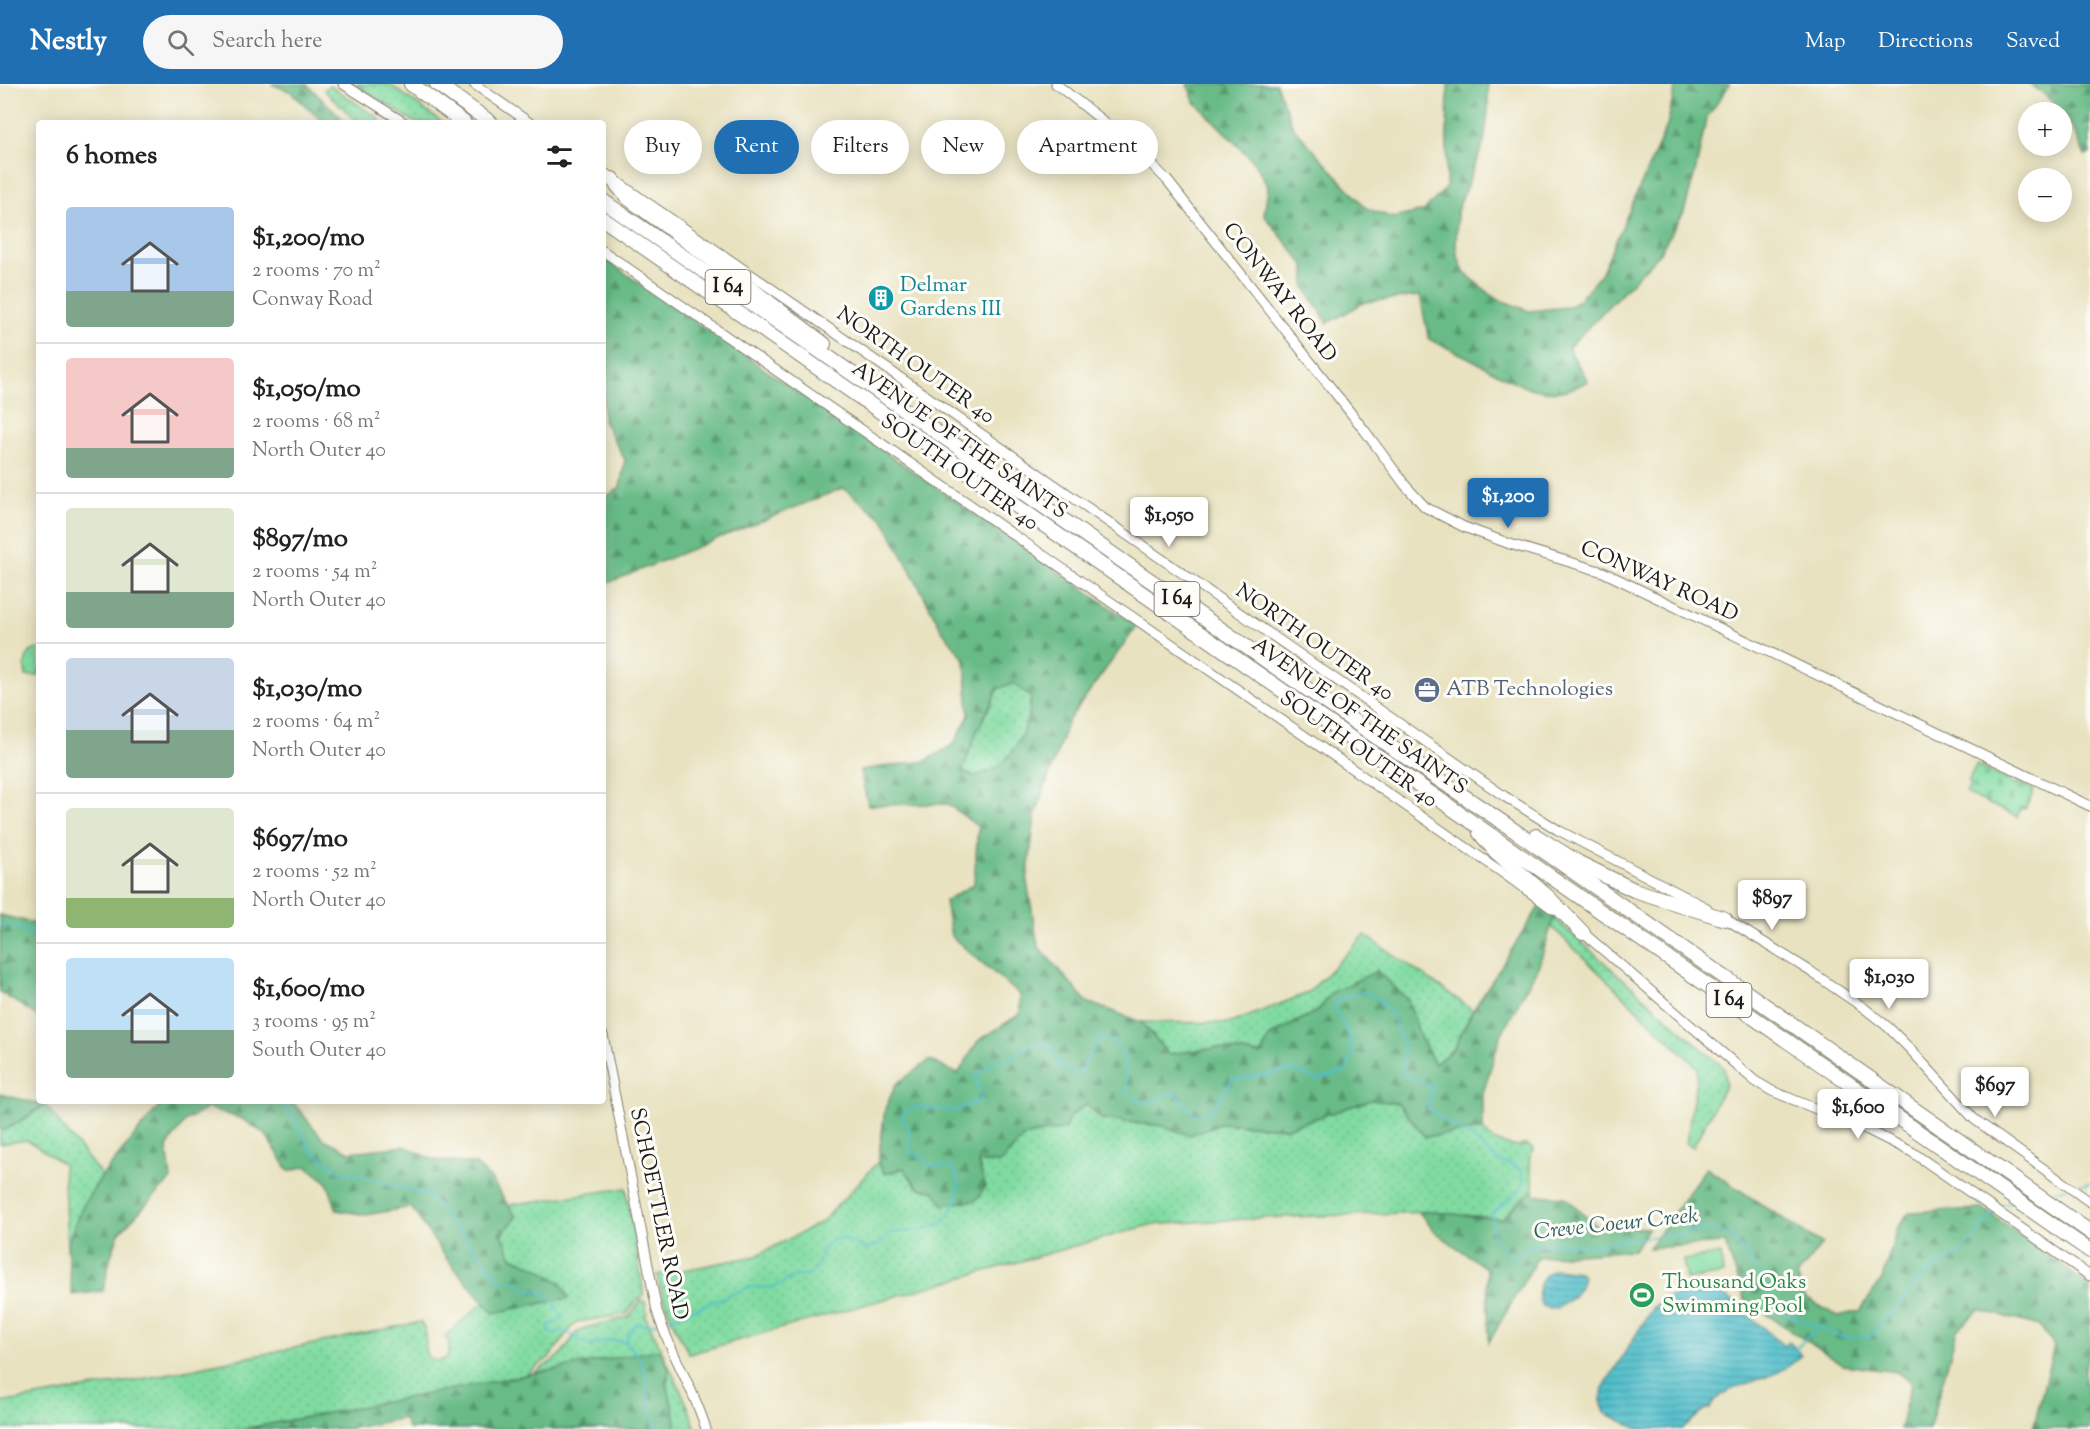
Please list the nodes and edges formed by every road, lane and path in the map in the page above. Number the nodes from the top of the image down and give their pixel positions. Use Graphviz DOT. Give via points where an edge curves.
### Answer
graph roads {
  1 [pos="343,84"];
  2 [pos="411,84"];
  3 [pos="437,84"];
  4 [pos="474,84"];
  5 [pos="1056,84"];
  6 [pos="400,120"];
  7 [pos="460,120"];
  8 [pos="487,120"];
  9 [pos="526,120"];
  10 [pos="608,175"];
  11 [pos="606,203"];
  12 [pos="606,223"];
  13 [pos="606,252"];
  14 [pos="853,374"];
  15 [pos="2090,806"];
  16 [pos="1464,816"];
  17 [pos="1502,822"];
  18 [pos="1725,919"];
  19 [pos="1583,933"];
  20 [pos="606,1050"];
  21 [pos="2090,1202"];
  22 [pos="2090,1232"];
  23 [pos="2090,1251"];
  24 [pos="2090,1276"];
  25 [pos="706,1429"];
  1 -- 6 [label="street"];
  2 -- 7 [label="highway"];
  3 -- 8 [label="highway"];
  4 -- 9 [label="street"];
  5 -- 15 [label="street, CONWAY ROAD" via="1132,144 1167,180 1425,507 1482,534 1603,572"];
  10 -- 14 [label="highway" via="628,198 818,338"];
  10 -- 18 [label="street, NORTH OUTER 40" via="1521,808"];
  11 -- 14 [label="highway, AVENUE OF THE SAINTS / I 64"];
  12 -- 16 [label="highway, AVENUE OF THE SAINTS / I 64"];
  13 -- 19 [label="street, SOUTH OUTER 40" via="1503,873"];
  14 -- 17 [label="highway, AVENUE OF THE SAINTS / I 64"];
  16 -- 19 [label="highway" via="1496,852"];
  16 -- 23 [label="highway, AVENUE OF THE SAINTS / I 64"];
  17 -- 18 [label="highway" via="1532,834 1634,890"];
  17 -- 22 [label="highway, AVENUE OF THE SAINTS / I 64"];
  18 -- 21 [label="street, NORTH OUTER 40" via="1864,1008 1910,1049 1974,1119"];
  19 -- 24 [label="street, SOUTH OUTER 40" via="1755,1081 1772,1092 1912,1152"];
  20 -- 25 [label="street, SCHOETTLER ROAD" via="654,1297 669,1346"];
}
